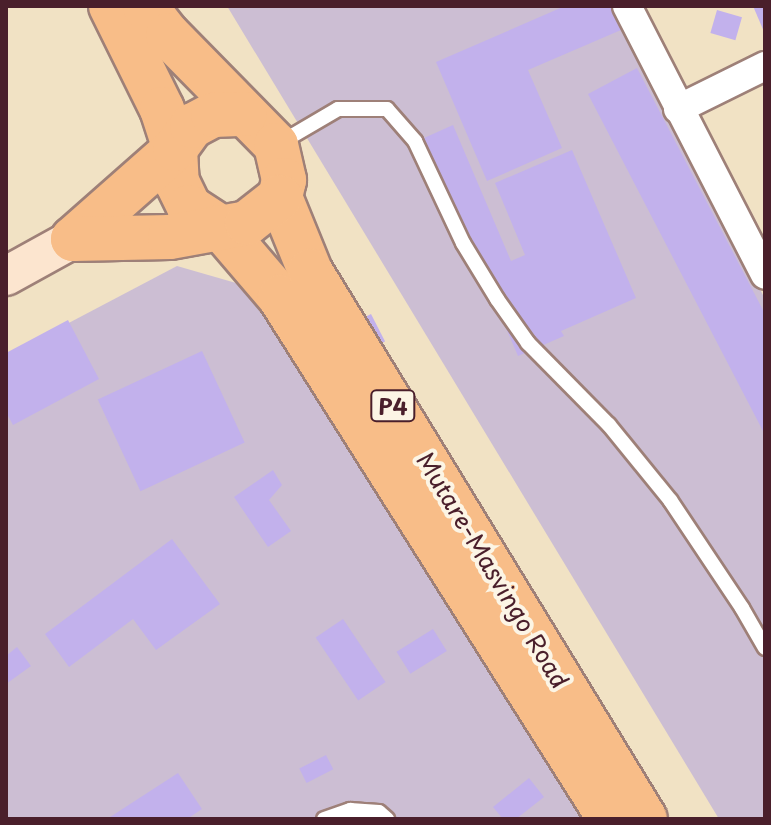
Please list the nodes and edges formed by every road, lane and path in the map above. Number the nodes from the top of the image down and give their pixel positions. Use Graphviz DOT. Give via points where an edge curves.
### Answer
graph roads {
  1 [pos="111,6"];
  2 [pos="145,6"];
  3 [pos="627,6"];
  4 [pos="765,66"];
  5 [pos="678,109"];
  6 [pos="245,114"];
  7 [pos="276,145"];
  8 [pos="175,149"];
  9 [pos="280,197"];
  10 [pos="220,227"];
  11 [pos="73,239"];
  12 [pos="765,275"];
  13 [pos="6,276"];
  14 [pos="765,648"];
  15 [pos="324,819"];
  16 [pos="387,819"];
  17 [pos="610,819"];
  18 [pos="645,819"];
  1 -- 8 [label="highway, Mutare-Masvingo Road / P4" via="162,109"];
  2 -- 6 [label="highway"];
  3 -- 5 [label="street"];
  4 -- 5 [label="street"];
  5 -- 12 [label="street"];
  6 -- 7 [label="highway"];
  6 -- 8 [label="highway" via="202,120"];
  7 -- 9 [label="highway, Mutare-Masvingo Road / P4" via="284,180"];
  7 -- 14 [label="lane" via="338,109 387,109 415,141 463,243 497,299 528,343 609,425 670,500"];
  8 -- 10 [label="highway, Mutare-Masvingo Road / P4" via="177,182 189,207"];
  8 -- 11 [label="highway"];
  9 -- 10 [label="highway" via="247,223"];
  9 -- 18 [label="highway, Mutare-Masvingo Road / P4" via="310,271"];
  10 -- 11 [label="highway" via="170,237"];
  10 -- 17 [label="highway, Mutare-Masvingo Road / P4" via="280,297"];
  11 -- 13 [label="street"];
  15 -- 16 [label="lane" via="350,810 379,812"];
}
